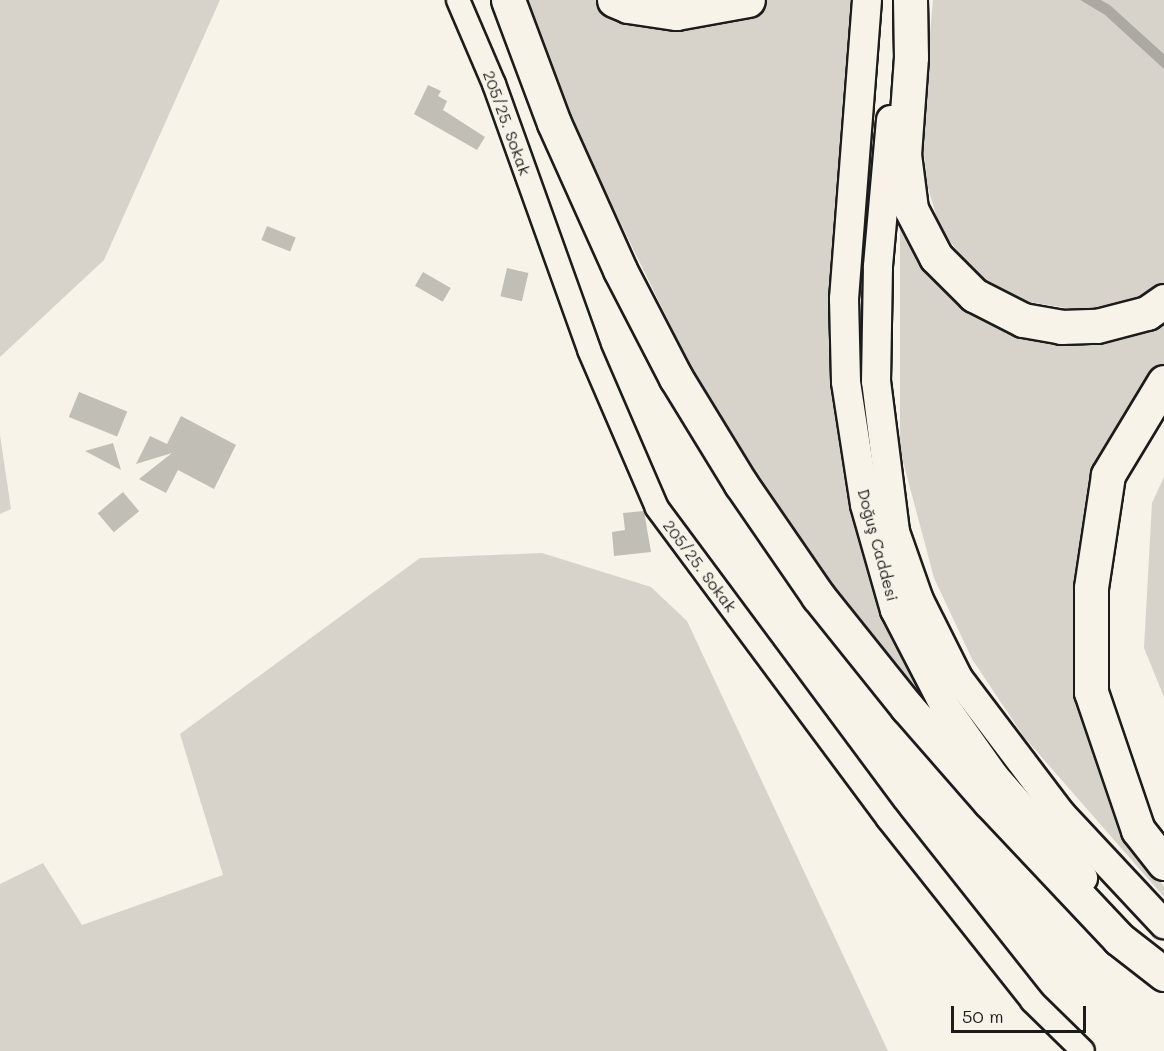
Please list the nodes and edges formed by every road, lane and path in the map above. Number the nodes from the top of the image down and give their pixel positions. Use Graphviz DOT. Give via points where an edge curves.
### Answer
graph roads {
  1 [pos="458,0"];
  2 [pos="508,0"];
  3 [pos="614,0"];
  4 [pos="748,0"];
  5 [pos="867,0"];
  6 [pos="904,0"];
  7 [pos="910,0"];
  8 [pos="1164,301"];
  9 [pos="1164,382"];
  10 [pos="1164,863"];
  11 [pos="1164,924"];
  12 [pos="1164,962"];
  13 [pos="1164,974"];
  14 [pos="1083,1051"];
  1 -- 14 [label="street, 205/25. Sokak" via="494,84 589,350 657,508 888,819 1032,1001"];
  2 -- 13 [label="highway" via="554,123 620,270 675,378 741,484 818,596 921,723 1119,939"];
  3 -- 4 [label="highway" via="676,13"];
  5 -- 12 [label="main road, Doğuş Caddesi" via="844,299 846,382 865,505 895,610 944,705 995,777 1067,861"];
  6 -- 11 [label="main road, Doğuş Caddesi" via="878,267 876,381 895,532 919,600 958,678 1061,814"];
  7 -- 8 [label="highway" via="911,57 904,154 911,209 936,257 974,295 1023,320 1061,327 1097,326 1147,313"];
  9 -- 10 [label="highway" via="1108,475 1091,588 1091,692 1138,830"];
}
